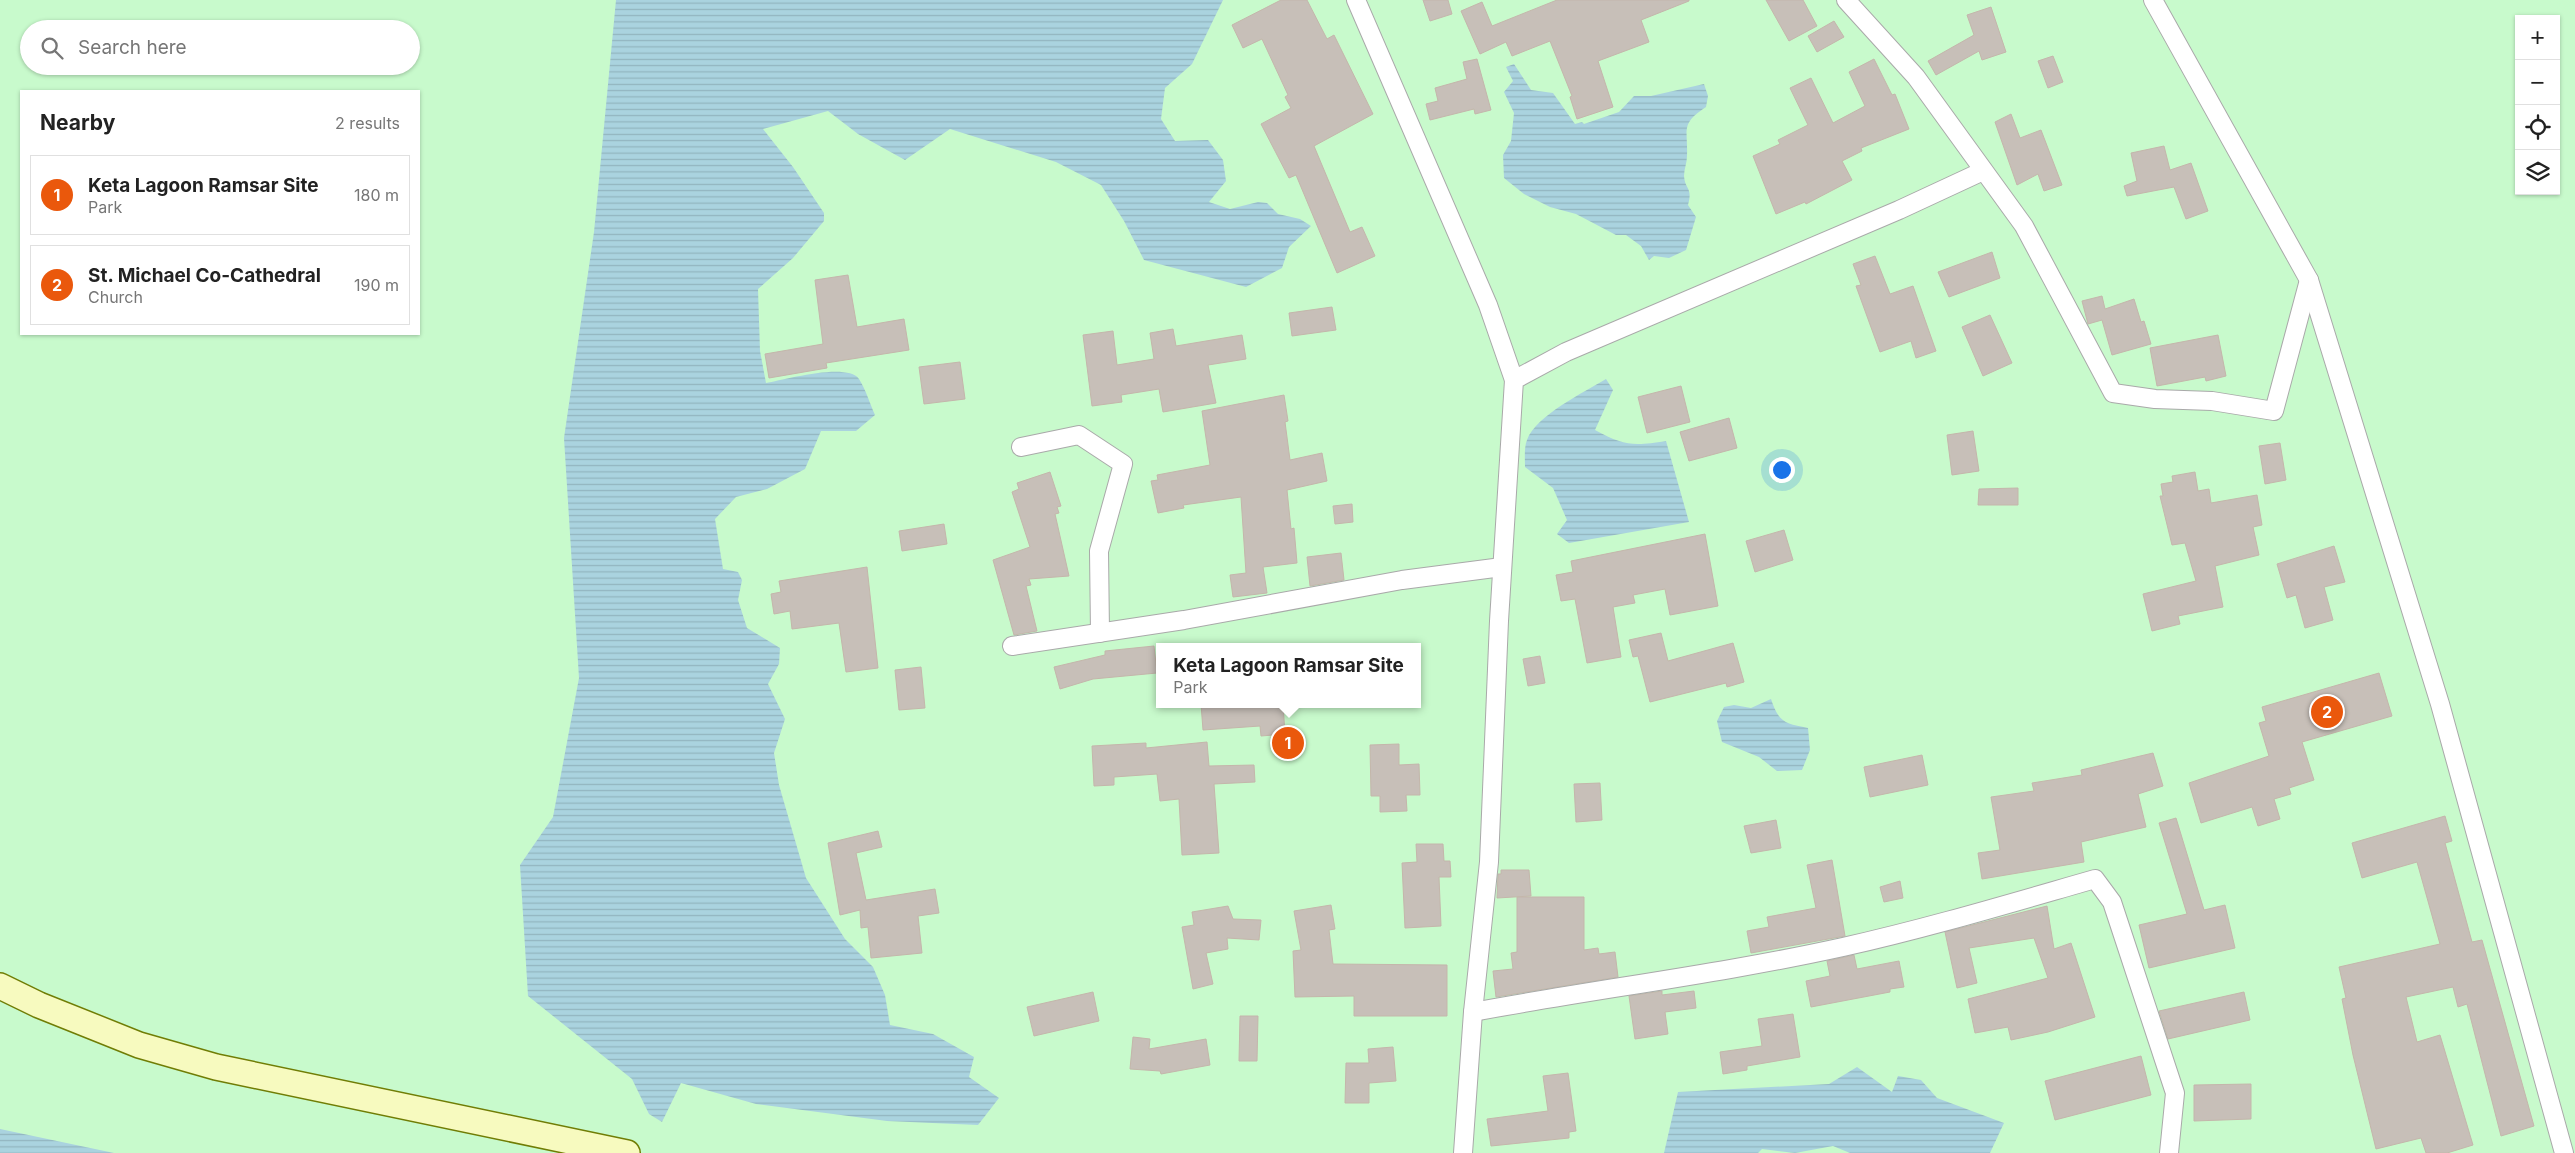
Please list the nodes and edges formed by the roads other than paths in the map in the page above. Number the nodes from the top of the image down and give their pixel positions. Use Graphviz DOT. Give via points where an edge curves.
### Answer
graph roads {
  1 [pos="1356,0"];
  2 [pos="1846,0"];
  3 [pos="2153,0"];
  4 [pos="1983,171"];
  5 [pos="2309,280"];
  6 [pos="1514,380"];
  7 [pos="1021,447"];
  8 [pos="1502,567"];
  9 [pos="1100,633"];
  10 [pos="1012,646"];
  11 [pos="0,986"];
  12 [pos="1473,1012"];
  13 [pos="627,1153"];
  14 [pos="1463,1153"];
  15 [pos="2169,1153"];
  16 [pos="2564,1153"];
  1 -- 6 [label="street" via="1488,305"];
  2 -- 4 [label="street" via="1916,77"];
  3 -- 5 [label="street"];
  4 -- 5 [label="street" via="2024,226 2113,394 2212,401 2274,411"];
  4 -- 6 [label="street" via="1566,352"];
  5 -- 16 [label="street" via="2440,704"];
  6 -- 8 [label="street"];
  7 -- 9 [label="street" via="1079,435 1123,464 1099,551"];
  8 -- 9 [label="street" via="1402,580"];
  8 -- 12 [label="street" via="1489,862"];
  9 -- 10 [label="street"];
  11 -- 13 [label="main road" via="139,1045 216,1067"];
  12 -- 14 [label="street"];
  12 -- 15 [label="street" via="1842,947 1974,914 2095,878 2112,902 2174,1093"];
}
